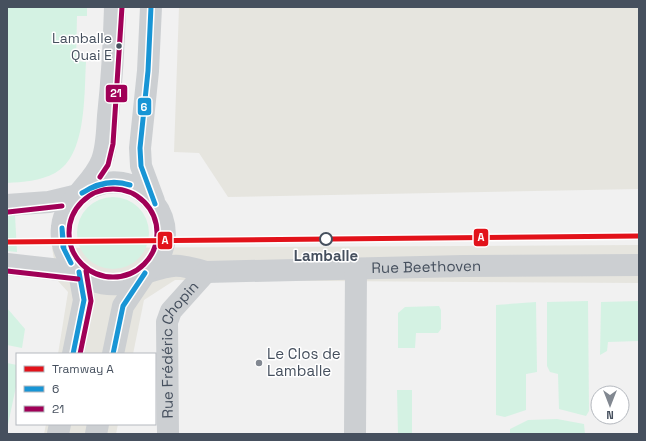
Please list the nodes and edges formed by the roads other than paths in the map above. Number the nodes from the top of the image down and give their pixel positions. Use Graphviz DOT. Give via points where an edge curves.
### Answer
graph roads {
  1 [pos="115,7"];
  2 [pos="151,7"];
  3 [pos="78,196"];
  4 [pos="155,204"];
  5 [pos="7,205"];
  6 [pos="7,264"];
  7 [pos="639,265"];
  8 [pos="356,268"];
  9 [pos="79,272"];
  10 [pos="206,272"];
  11 [pos="145,273"];
  12 [pos="73,353"];
  13 [pos="113,353"];
  14 [pos="168,434"];
  15 [pos="355,434"];
  1 -- 3 [label="street" via="113,69 102,161"];
  2 -- 4 [label="street" via="140,148 141,166"];
  3 -- 4 [label="street" via="99,184 120,182 136,188"];
  3 -- 5 [label="street" via="49,202"];
  3 -- 9 [label="street" via="65,214 62,240 69,261"];
  4 -- 11 [label="street" via="164,225 164,241 158,260"];
  6 -- 9 [label="street"];
  7 -- 8 [label="street, Rue Beethoven"];
  8 -- 10 [label="street, Rue Beethoven"];
  8 -- 15 [label="street"];
  9 -- 11 [label="street" via="89,279 108,284 124,284 140,278"];
  9 -- 12 [label="street" via="84,300"];
  10 -- 11 [label="street, Rue Beethoven" via="184,265 172,265"];
  10 -- 14 [label="street, Rue Frédéric Chopin" via="171,311 167,322"];
  11 -- 13 [label="street" via="123,306"];
}
